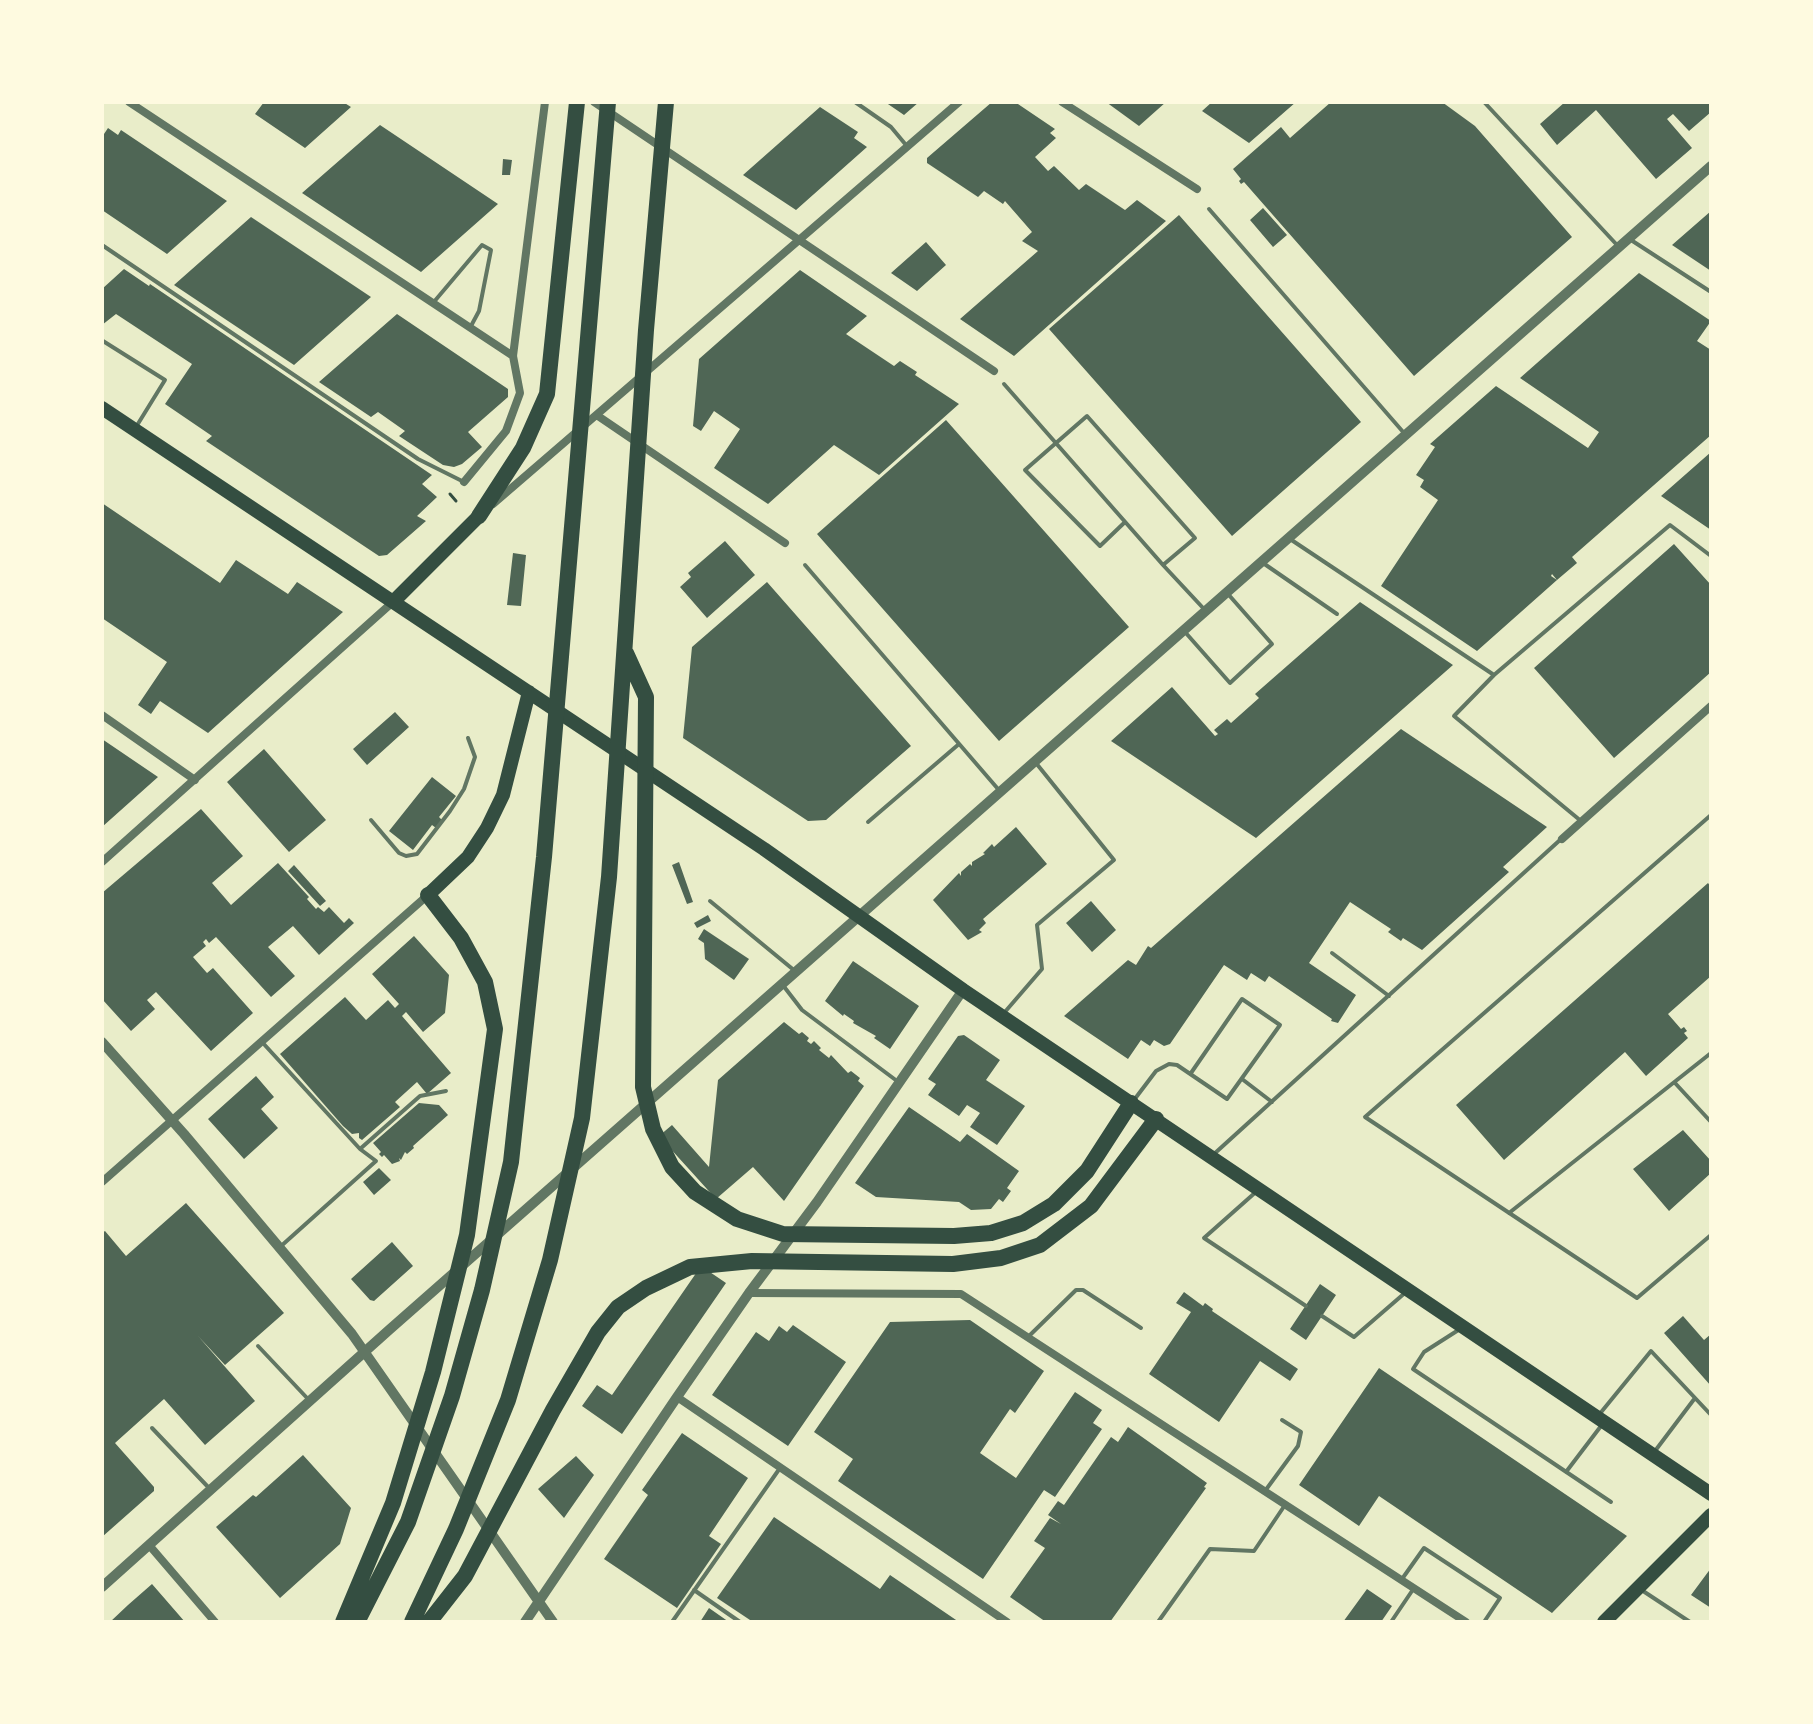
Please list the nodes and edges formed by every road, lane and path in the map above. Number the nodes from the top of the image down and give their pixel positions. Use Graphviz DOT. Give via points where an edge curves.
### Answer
graph roads {
  1 [pos="129,102"];
  2 [pos="545,102"];
  3 [pos="577,102"];
  4 [pos="594,102"];
  5 [pos="608,102"];
  6 [pos="668,102"];
  7 [pos="855,102"];
  8 [pos="959,102"];
  9 [pos="1062,102"];
  10 [pos="1487,103"];
  11 [pos="908,147"];
  12 [pos="1711,166"];
  13 [pos="1197,189"];
  14 [pos="1209,209"];
  15 [pos="1629,238"];
  16 [pos="801,240"];
  17 [pos="102,245"];
  18 [pos="1619,247"];
  19 [pos="1711,292"];
  20 [pos="433,303"];
  21 [pos="470,328"];
  22 [pos="103,341"];
  23 [pos="513,356"];
  24 [pos="994,371"];
  25 [pos="1004,384"];
  26 [pos="102,408"];
  27 [pos="598,416"];
  28 [pos="135,429"];
  29 [pos="1406,434"];
  30 [pos="1055,442"];
  31 [pos="464,482"];
  32 [pos="450,494"];
  33 [pos="456,501"];
  34 [pos="479,516"];
  35 [pos="1125,522"];
  36 [pos="1288,537"];
  37 [pos="785,543"];
  38 [pos="1711,556"];
  39 [pos="1261,562"];
  40 [pos="805,565"];
  41 [pos="1163,565"];
  42 [pos="1226,592"];
  43 [pos="394,601"];
  44 [pos="1206,610"];
  45 [pos="1337,614"];
  46 [pos="1183,630"];
  47 [pos="625,652"];
  48 [pos="1494,675"];
  49 [pos="529,692"];
  50 [pos="1711,706"];
  51 [pos="102,715"];
  52 [pos="468,738"];
  53 [pos="959,744"];
  54 [pos="1034,761"];
  55 [pos="195,780"];
  56 [pos="999,791"];
  57 [pos="1711,815"];
  58 [pos="371,820"];
  59 [pos="1581,821"];
  60 [pos="868,822"];
  61 [pos="1562,839"];
  62 [pos="102,862"];
  63 [pos="428,895"];
  64 [pos="710,901"];
  65 [pos="859,916"];
  66 [pos="1332,953"];
  67 [pos="795,971"];
  68 [pos="781,984"];
  69 [pos="963,990"];
  70 [pos="1389,996"];
  71 [pos="1002,1016"];
  72 [pos="262,1041"];
  73 [pos="102,1042"];
  74 [pos="1711,1053"];
  75 [pos="1191,1073"];
  76 [pos="1241,1079"];
  77 [pos="899,1082"];
  78 [pos="1675,1083"];
  79 [pos="446,1091"];
  80 [pos="1272,1102"];
  81 [pos="1131,1103"];
  82 [pos="1156,1119"];
  83 [pos="172,1121"];
  84 [pos="1711,1122"];
  85 [pos="360,1149"];
  86 [pos="1212,1157"];
  87 [pos="102,1182"];
  88 [pos="1259,1189"];
  89 [pos="1509,1213"];
  90 [pos="1711,1235"];
  91 [pos="280,1247"];
  92 [pos="1408,1291"];
  93 [pos="749,1293"];
  94 [pos="1306,1306"];
  95 [pos="1322,1316"];
  96 [pos="1141,1328"];
  97 [pos="1463,1328"];
  98 [pos="1028,1337"];
  99 [pos="258,1346"];
  100 [pos="365,1351"];
  101 [pos="677,1397"];
  102 [pos="1695,1398"];
  103 [pos="309,1401"];
  104 [pos="1711,1415"];
  105 [pos="1282,1420"];
  106 [pos="1600,1420"];
  107 [pos="152,1428"];
  108 [pos="1651,1456"];
  109 [pos="780,1468"];
  110 [pos="1566,1472"];
  111 [pos="210,1490"];
  112 [pos="1265,1491"];
  113 [pos="1711,1494"];
  114 [pos="1611,1502"];
  115 [pos="1285,1505"];
  116 [pos="1711,1515"];
  117 [pos="149,1545"];
  118 [pos="1401,1580"];
  119 [pos="102,1587"];
  120 [pos="1414,1588"];
  121 [pos="1638,1588"];
  122 [pos="694,1590"];
  123 [pos="539,1603"];
  124 [pos="215,1622"];
  125 [pos="343,1622"];
  126 [pos="357,1622"];
  127 [pos="412,1622"];
  128 [pos="429,1622"];
  129 [pos="525,1622"];
  130 [pos="553,1622"];
  131 [pos="672,1622"];
  132 [pos="740,1622"];
  133 [pos="1007,1622"];
  134 [pos="1158,1622"];
  135 [pos="1391,1622"];
  136 [pos="1466,1622"];
  137 [pos="1484,1622"];
  138 [pos="1604,1622"];
  139 [pos="1690,1622"];
  1 -- 20 [label="street"];
  2 -- 23 [label="street"];
  3 -- 34 [label="highway" via="547,394 523,448"];
  4 -- 16 [label="street"];
  5 -- 126 [label="highway" via="544,857 511,1162 452,1396 408,1522"];
  6 -- 47 [label="highway" via="646,330"];
  7 -- 11 [label="lane" via="891,127"];
  8 -- 11 [label="street"];
  9 -- 13 [label="street"];
  10 -- 18 [label="lane"];
  11 -- 16 [label="street"];
  12 -- 15 [label="street"];
  14 -- 29 [label="lane"];
  15 -- 18 [label="street"];
  15 -- 19 [label="lane"];
  16 -- 24 [label="street"];
  16 -- 27 [label="street"];
  17 -- 31 [label="lane" via="418,459"];
  18 -- 29 [label="street"];
  20 -- 21 [label="street"];
  20 -- 21 [label="lane" via="482,245 491,250 479,311"];
  21 -- 23 [label="street"];
  22 -- 28 [label="lane" via="165,380"];
  23 -- 31 [label="street" via="520,393 506,431"];
  25 -- 30 [label="lane"];
  26 -- 28 [label="main road"];
  27 -- 34 [label="street"];
  27 -- 37 [label="street"];
  28 -- 43 [label="main road"];
  29 -- 36 [label="street"];
  30 -- 35 [label="lane"];
  30 -- 35 [label="lane" via="1025,470 1100,546"];
  30 -- 41 [label="lane" via="1087,416 1195,538"];
  32 -- 33 [label="path"];
  34 -- 43 [label="main road"];
  35 -- 41 [label="lane"];
  36 -- 39 [label="street"];
  36 -- 48 [label="lane"];
  38 -- 48 [label="lane" via="1670,525"];
  39 -- 42 [label="street"];
  39 -- 45 [label="lane"];
  40 -- 53 [label="lane"];
  41 -- 44 [label="lane"];
  42 -- 44 [label="street"];
  42 -- 46 [label="lane" via="1272,644 1230,683"];
  43 -- 49 [label="main road"];
  43 -- 55 [label="street"];
  44 -- 46 [label="street"];
  46 -- 54 [label="street"];
  47 -- 81 [label="highway" via="646,697 643,1087 653,1129 672,1167 695,1192 718,1209 783,1234 991,1233 1023,1223 1054,1204 1087,1171"];
  47 -- 127 [label="highway" via="609,877 582,1118 550,1260 508,1400"];
  48 -- 59 [label="lane" via="1454,716"];
  49 -- 63 [label="main road" via="503,795 487,828 468,857"];
  49 -- 65 [label="main road"];
  50 -- 59 [label="street"];
  51 -- 55 [label="street"];
  52 -- 58 [label="lane" via="475,757 464,789 417,854 399,853"];
  53 -- 56 [label="lane"];
  53 -- 60 [label="lane"];
  54 -- 56 [label="street"];
  54 -- 71 [label="lane" via="1114,860 1037,925 1042,969"];
  55 -- 62 [label="street"];
  56 -- 65 [label="street"];
  57 -- 89 [label="lane" via="1365,1117"];
  59 -- 61 [label="street"];
  61 -- 70 [label="lane"];
  63 -- 72 [label="street"];
  63 -- 125 [label="highway" via="461,938 485,982 495,1029 467,1235 433,1372 393,1503"];
  64 -- 67 [label="lane"];
  65 -- 67 [label="street"];
  65 -- 69 [label="main road"];
  66 -- 70 [label="lane"];
  67 -- 68 [label="street"];
  68 -- 77 [label="lane" via="802,1010"];
  68 -- 100 [label="street"];
  69 -- 71 [label="main road"];
  69 -- 77 [label="street"];
  70 -- 80 [label="lane"];
  71 -- 81 [label="main road"];
  72 -- 83 [label="street"];
  72 -- 85 [label="lane"];
  73 -- 83 [label="street"];
  74 -- 78 [label="lane"];
  75 -- 76 [label="lane" via="1227,1099"];
  75 -- 76 [label="lane" via="1242,999 1280,1025"];
  75 -- 81 [label="lane" via="1169,1064 1156,1071"];
  76 -- 80 [label="lane"];
  77 -- 93 [label="street"];
  78 -- 84 [label="lane"];
  78 -- 89 [label="lane"];
  79 -- 85 [label="lane" via="420,1096"];
  80 -- 86 [label="lane"];
  81 -- 82 [label="main road"];
  82 -- 86 [label="main road"];
  82 -- 128 [label="highway" via="1091,1206 1040,1245 1001,1258 953,1264 752,1261 690,1267 618,1307 553,1410 465,1576"];
  83 -- 87 [label="street"];
  83 -- 91 [label="street"];
  85 -- 91 [label="lane" via="376,1161"];
  86 -- 88 [label="main road"];
  88 -- 92 [label="main road"];
  88 -- 94 [label="lane" via="1204,1238"];
  89 -- 90 [label="lane" via="1637,1298"];
  91 -- 100 [label="street"];
  92 -- 95 [label="lane" via="1354,1337"];
  92 -- 97 [label="main road"];
  93 -- 98 [label="street" via="961,1294"];
  93 -- 101 [label="street"];
  96 -- 98 [label="lane" via="1076,1290"];
  97 -- 106 [label="main road"];
  97 -- 110 [label="lane" via="1424,1352 1413,1369"];
  98 -- 112 [label="street"];
  99 -- 103 [label="lane"];
  100 -- 103 [label="street"];
  100 -- 123 [label="street"];
  101 -- 109 [label="street"];
  101 -- 123 [label="street"];
  102 -- 104 [label="lane"];
  102 -- 106 [label="lane" via="1651,1351"];
  102 -- 108 [label="lane"];
  103 -- 111 [label="street"];
  105 -- 112 [label="lane" via="1301,1432 1298,1446"];
  106 -- 108 [label="main road"];
  106 -- 110 [label="lane"];
  107 -- 111 [label="lane"];
  108 -- 113 [label="main road"];
  109 -- 122 [label="lane"];
  109 -- 133 [label="street"];
  110 -- 114 [label="lane"];
  111 -- 117 [label="street"];
  112 -- 115 [label="street"];
  115 -- 118 [label="street"];
  115 -- 134 [label="lane" via="1254,1551 1210,1549"];
  116 -- 121 [label="main road"];
  117 -- 119 [label="street"];
  117 -- 124 [label="street"];
  118 -- 120 [label="street"];
  118 -- 137 [label="lane" via="1424,1548 1500,1598"];
  120 -- 135 [label="lane"];
  120 -- 136 [label="street"];
  121 -- 138 [label="main road"];
  121 -- 139 [label="lane"];
  122 -- 131 [label="lane"];
  122 -- 132 [label="lane"];
  123 -- 129 [label="street"];
  123 -- 130 [label="street"];
}
